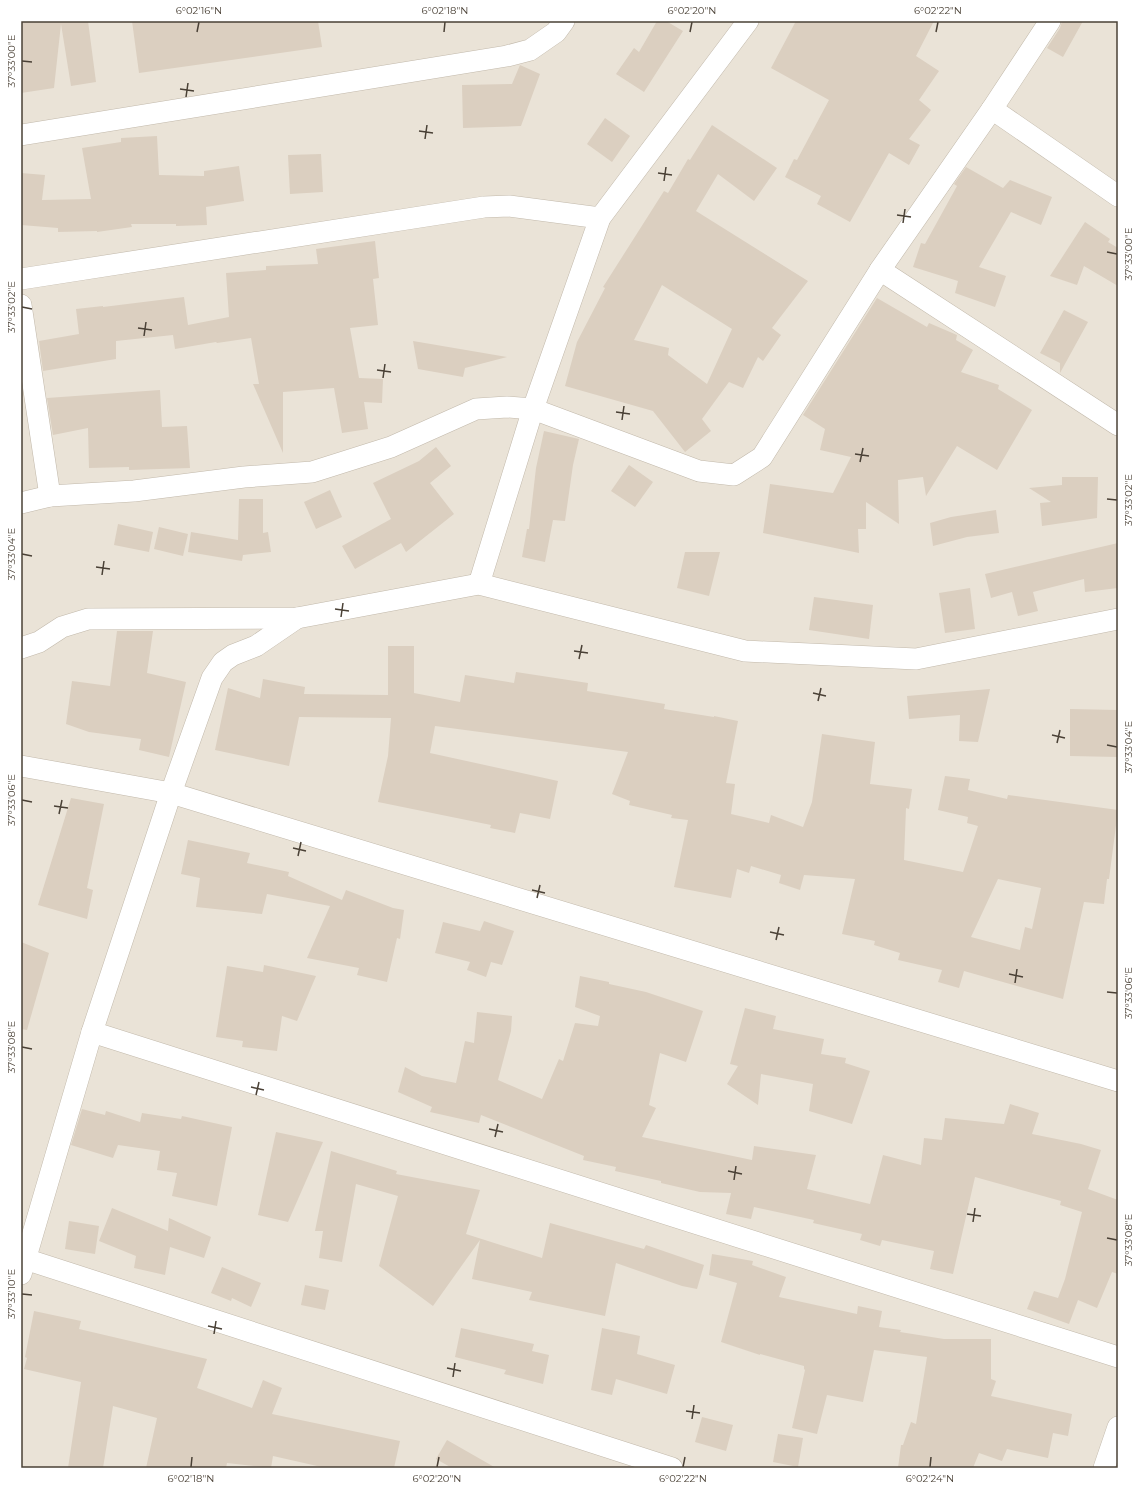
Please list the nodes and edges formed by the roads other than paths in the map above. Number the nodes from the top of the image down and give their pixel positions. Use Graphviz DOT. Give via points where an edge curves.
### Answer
graph roads {
  1 [pos="564,21"];
  2 [pos="748,21"];
  3 [pos="1050,21"];
  4 [pos="992,109"];
  5 [pos="21,136"];
  6 [pos="1118,196"];
  7 [pos="600,218"];
  8 [pos="880,270"];
  9 [pos="21,279"];
  10 [pos="21,305"];
  11 [pos="533,409"];
  12 [pos="1118,425"];
  13 [pos="50,496"];
  14 [pos="21,503"];
  15 [pos="479,584"];
  16 [pos="297,618"];
  17 [pos="1118,619"];
  18 [pos="21,648"];
  19 [pos="21,766"];
  20 [pos="171,793"];
  21 [pos="92,1032"];
  22 [pos="1118,1081"];
  23 [pos="23,1267"];
  24 [pos="1118,1356"];
  25 [pos="1118,1427"];
  26 [pos="672,1468"];
  27 [pos="1104,1468"];
  1 -- 5 [label="street" via="556,32 530,50 507,56"];
  2 -- 7 [label="street"];
  3 -- 4 [label="street"];
  4 -- 6 [label="street"];
  4 -- 8 [label="street"];
  7 -- 9 [label="street" via="509,206 484,207"];
  7 -- 11 [label="street"];
  8 -- 11 [label="street" via="762,457 734,475 699,471"];
  8 -- 12 [label="street"];
  10 -- 13 [label="street"];
  11 -- 13 [label="street" via="476,409 391,447 312,472 244,477 134,491"];
  11 -- 15 [label="street"];
  13 -- 14 [label="street"];
  15 -- 16 [label="street"];
  15 -- 17 [label="street" via="744,651 916,659"];
  16 -- 18 [label="street" via="88,619 62,626 39,642"];
  16 -- 20 [label="street" via="256,646 223,662 212,678"];
  19 -- 20 [label="street"];
  20 -- 21 [label="street"];
  20 -- 22 [label="street"];
  21 -- 23 [label="street"];
  21 -- 24 [label="street"];
  23 -- 26 [label="street"];
  25 -- 27 [label="street"];
}
